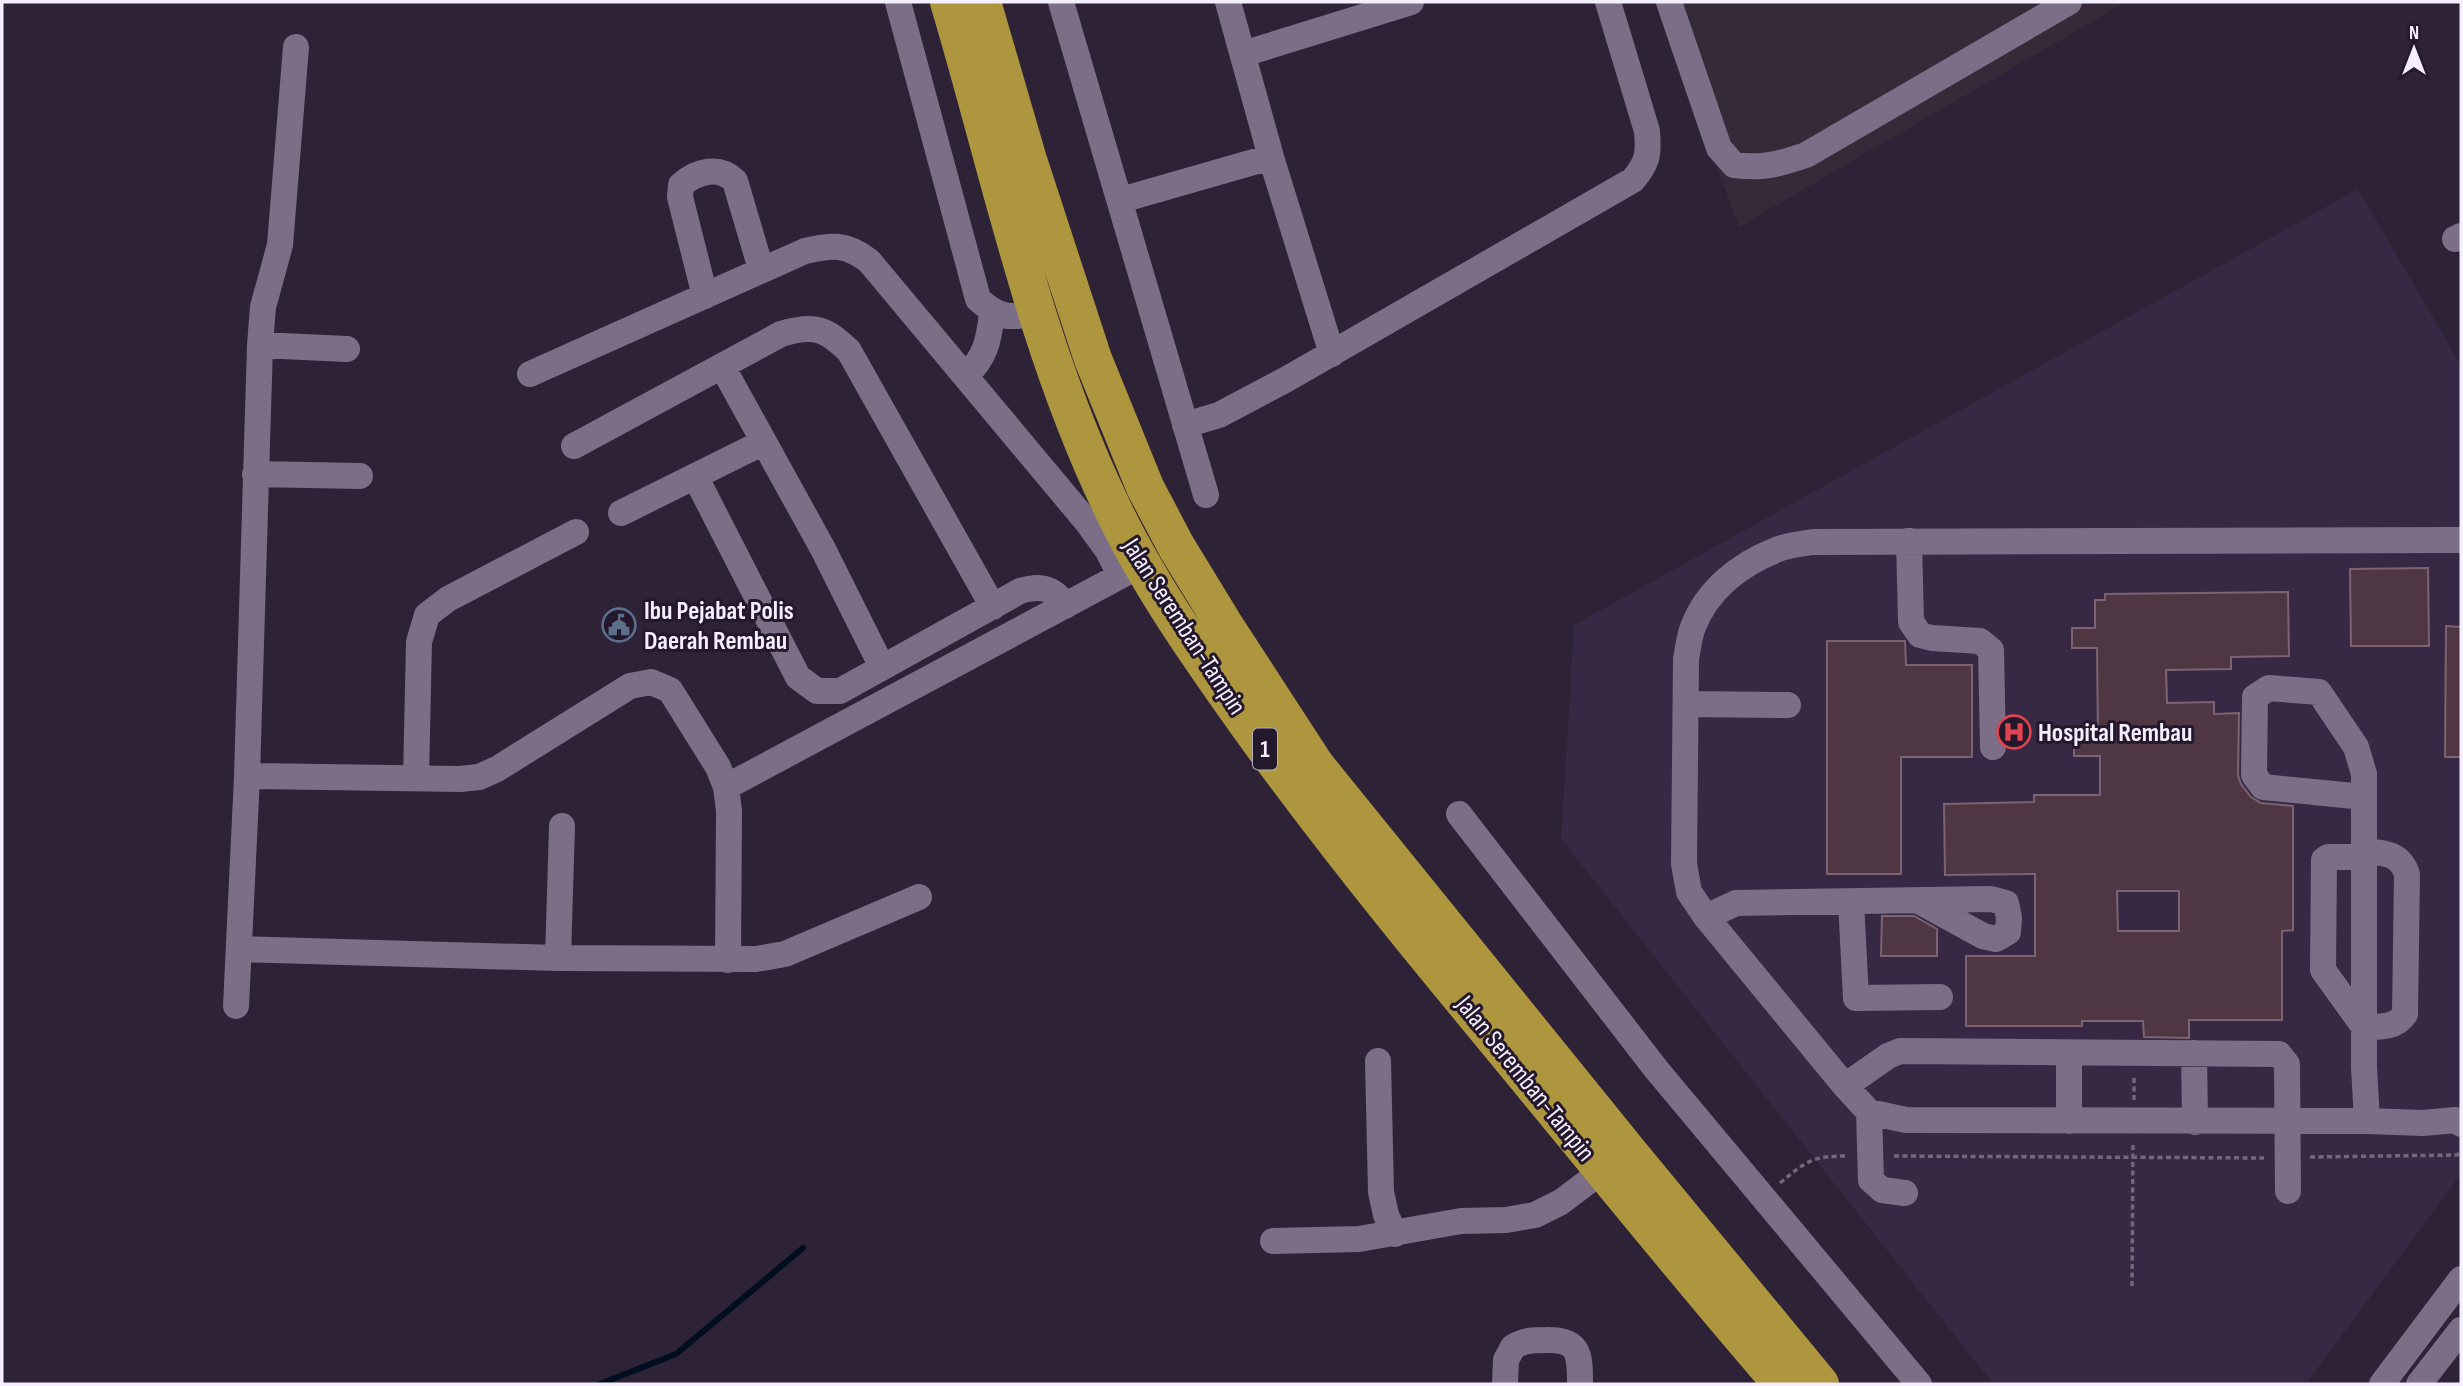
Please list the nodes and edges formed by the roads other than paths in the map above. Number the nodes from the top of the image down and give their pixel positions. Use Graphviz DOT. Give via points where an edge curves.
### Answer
graph roads {
  1 [pos="898,2"];
  2 [pos="949,2"];
  3 [pos="982,2"];
  4 [pos="1061,2"];
  5 [pos="1228,2"];
  6 [pos="1411,2"];
  7 [pos="1608,2"];
  8 [pos="1669,2"];
  9 [pos="2069,2"];
  10 [pos="296,47"];
  11 [pos="1243,54"];
  12 [pos="1271,157"];
  13 [pos="1121,200"];
  14 [pos="761,269"];
  15 [pos="705,296"];
  16 [pos="992,313"];
  17 [pos="1037,313"];
  18 [pos="260,345"];
  19 [pos="347,349"];
  20 [pos="1332,354"];
  21 [pos="722,366"];
  22 [pos="530,374"];
  23 [pos="965,376"];
  24 [pos="1185,425"];
  25 [pos="764,442"];
  26 [pos="574,446"];
  27 [pos="255,474"];
  28 [pos="360,475"];
  29 [pos="695,476"];
  30 [pos="1206,495"];
  31 [pos="621,513"];
  32 [pos="576,532"];
  33 [pos="2461,540"];
  34 [pos="1909,541"];
  35 [pos="1176,546"];
  36 [pos="1130,570"];
  37 [pos="1065,606"];
  38 [pos="993,607"];
  39 [pos="882,667"];
  40 [pos="1686,704"];
  41 [pos="1788,705"];
  42 [pos="1993,747"];
  43 [pos="247,776"];
  44 [pos="416,778"];
  45 [pos="726,787"];
  46 [pos="2364,797"];
  47 [pos="1459,814"];
  48 [pos="562,826"];
  49 [pos="2365,854"];
  50 [pos="919,897"];
  51 [pos="1851,902"];
  52 [pos="1921,902"];
  53 [pos="1706,917"];
  54 [pos="239,949"];
  55 [pos="558,958"];
  56 [pos="728,960"];
  57 [pos="1940,997"];
  58 [pos="236,1006"];
  59 [pos="2364,1027"];
  60 [pos="2069,1053"];
  61 [pos="2194,1053"];
  62 [pos="1378,1061"];
  63 [pos="1845,1086"];
  64 [pos="1869,1112"];
  65 [pos="2459,1115"];
  66 [pos="2068,1121"];
  67 [pos="2367,1121"];
  68 [pos="2196,1122"];
  69 [pos="2288,1122"];
  70 [pos="1602,1171"];
  71 [pos="2288,1191"];
  72 [pos="1905,1193"];
  73 [pos="1395,1234"];
  74 [pos="1273,1241"];
  75 [pos="2461,1279"];
  76 [pos="2461,1330"];
  77 [pos="1505,1384"];
  78 [pos="1580,1384"];
  79 [pos="1782,1384"];
  80 [pos="1820,1384"];
  81 [pos="1919,1384"];
  82 [pos="2382,1384"];
  83 [pos="2419,1384"];
  1 -- 16 [label="street" via="978,299"];
  2 -- 17 [label="highway, Jalan Seremban-Tampin / 1"];
  3 -- 35 [label="highway, Jalan Seremban-Tampin / 1" via="1093,359 1145,487"];
  4 -- 13 [label="street"];
  5 -- 11 [label="street"];
  6 -- 11 [label="street"];
  7 -- 20 [label="street" via="1647,131 1644,166 1633,180"];
  8 -- 9 [label="street" via="1719,148 1734,165 1754,168 1806,155"];
  10 -- 18 [label="street" via="280,245 263,307"];
  11 -- 12 [label="street"];
  12 -- 13 [label="street"];
  12 -- 20 [label="street"];
  13 -- 24 [label="street"];
  14 -- 15 [label="street"];
  14 -- 15 [label="street" via="736,181 715,170 690,177 681,185 680,197"];
  14 -- 23 [label="street" via="824,247 856,251"];
  15 -- 22 [label="street"];
  16 -- 17 [label="street" via="1016,317"];
  16 -- 23 [label="street" via="984,356"];
  17 -- 36 [label="highway, Jalan Seremban-Tampin / 1"];
  18 -- 19 [label="street"];
  18 -- 27 [label="street"];
  20 -- 24 [label="street" via="1219,415"];
  21 -- 25 [label="street"];
  21 -- 26 [label="street"];
  21 -- 38 [label="street" via="796,329 816,328 833,336 849,351"];
  23 -- 36 [label="street" via="1108,551"];
  24 -- 30 [label="street"];
  25 -- 29 [label="street"];
  25 -- 39 [label="street"];
  27 -- 28 [label="street"];
  27 -- 43 [label="street"];
  29 -- 31 [label="street"];
  29 -- 39 [label="street" via="798,677 817,691 840,691"];
  32 -- 44 [label="street" via="448,599 427,615 419,642"];
  33 -- 34 [label="street"];
  34 -- 40 [label="street" via="1813,542 1777,549 1721,584 1692,628 1686,659"];
  34 -- 42 [label="street" via="1911,622 1920,635 1980,641 1990,650"];
  35 -- 36 [label="street"];
  35 -- 80 [label="highway, Jalan Seremban-Tampin / 1" via="1317,766"];
  36 -- 37 [label="street"];
  36 -- 70 [label="highway, Jalan Seremban-Tampin / 1" via="1308,809"];
  37 -- 38 [label="street" via="1054,591 1043,587 1020,591"];
  37 -- 45 [label="street"];
  38 -- 39 [label="street"];
  40 -- 41 [label="street"];
  40 -- 53 [label="street" via="1684,864 1689,892"];
  43 -- 44 [label="street"];
  43 -- 54 [label="street"];
  44 -- 45 [label="street" via="479,777 630,687 651,682 670,690"];
  45 -- 56 [label="street"];
  46 -- 46 [label="street" via="2263,786 2254,775 2255,697 2269,688 2319,692 2356,747 2364,774"];
  46 -- 49 [label="street"];
  47 -- 81 [label="street" via="1656,1069"];
  48 -- 55 [label="street"];
  49 -- 59 [label="street"];
  49 -- 59 [label="street" via="2328,857 2322,866 2323,970"];
  49 -- 59 [label="street" via="2398,858 2407,874 2407,887 2405,1014 2393,1025"];
  50 -- 56 [label="street" via="785,954"];
  51 -- 52 [label="street"];
  51 -- 53 [label="street" via="1736,903"];
  51 -- 57 [label="street" via="1856,999"];
  53 -- 63 [label="street"];
  54 -- 55 [label="street"];
  54 -- 58 [label="street"];
  55 -- 56 [label="street"];
  59 -- 67 [label="street"];
  60 -- 61 [label="street"];
  60 -- 63 [label="street" via="1899,1051"];
  60 -- 66 [label="street"];
  61 -- 68 [label="street"];
  61 -- 69 [label="street" via="2279,1054 2287,1064"];
  62 -- 73 [label="street" via="1381,1192"];
  63 -- 64 [label="street"];
  64 -- 66 [label="street" via="1906,1120"];
  64 -- 72 [label="street" via="1871,1181 1882,1190"];
  65 -- 67 [label="street" via="2423,1123"];
  66 -- 68 [label="street"];
  67 -- 69 [label="street"];
  68 -- 69 [label="street"];
  69 -- 71 [label="street"];
  70 -- 73 [label="street" via="1535,1215 1461,1221"];
  70 -- 79 [label="highway, Jalan Seremban-Tampin / 1"];
  73 -- 74 [label="street"];
  75 -- 82 [label="street"];
  76 -- 83 [label="street"];
  77 -- 78 [label="street" via="1506,1360 1513,1346 1529,1340 1559,1340 1567,1341 1577,1352"];
}
